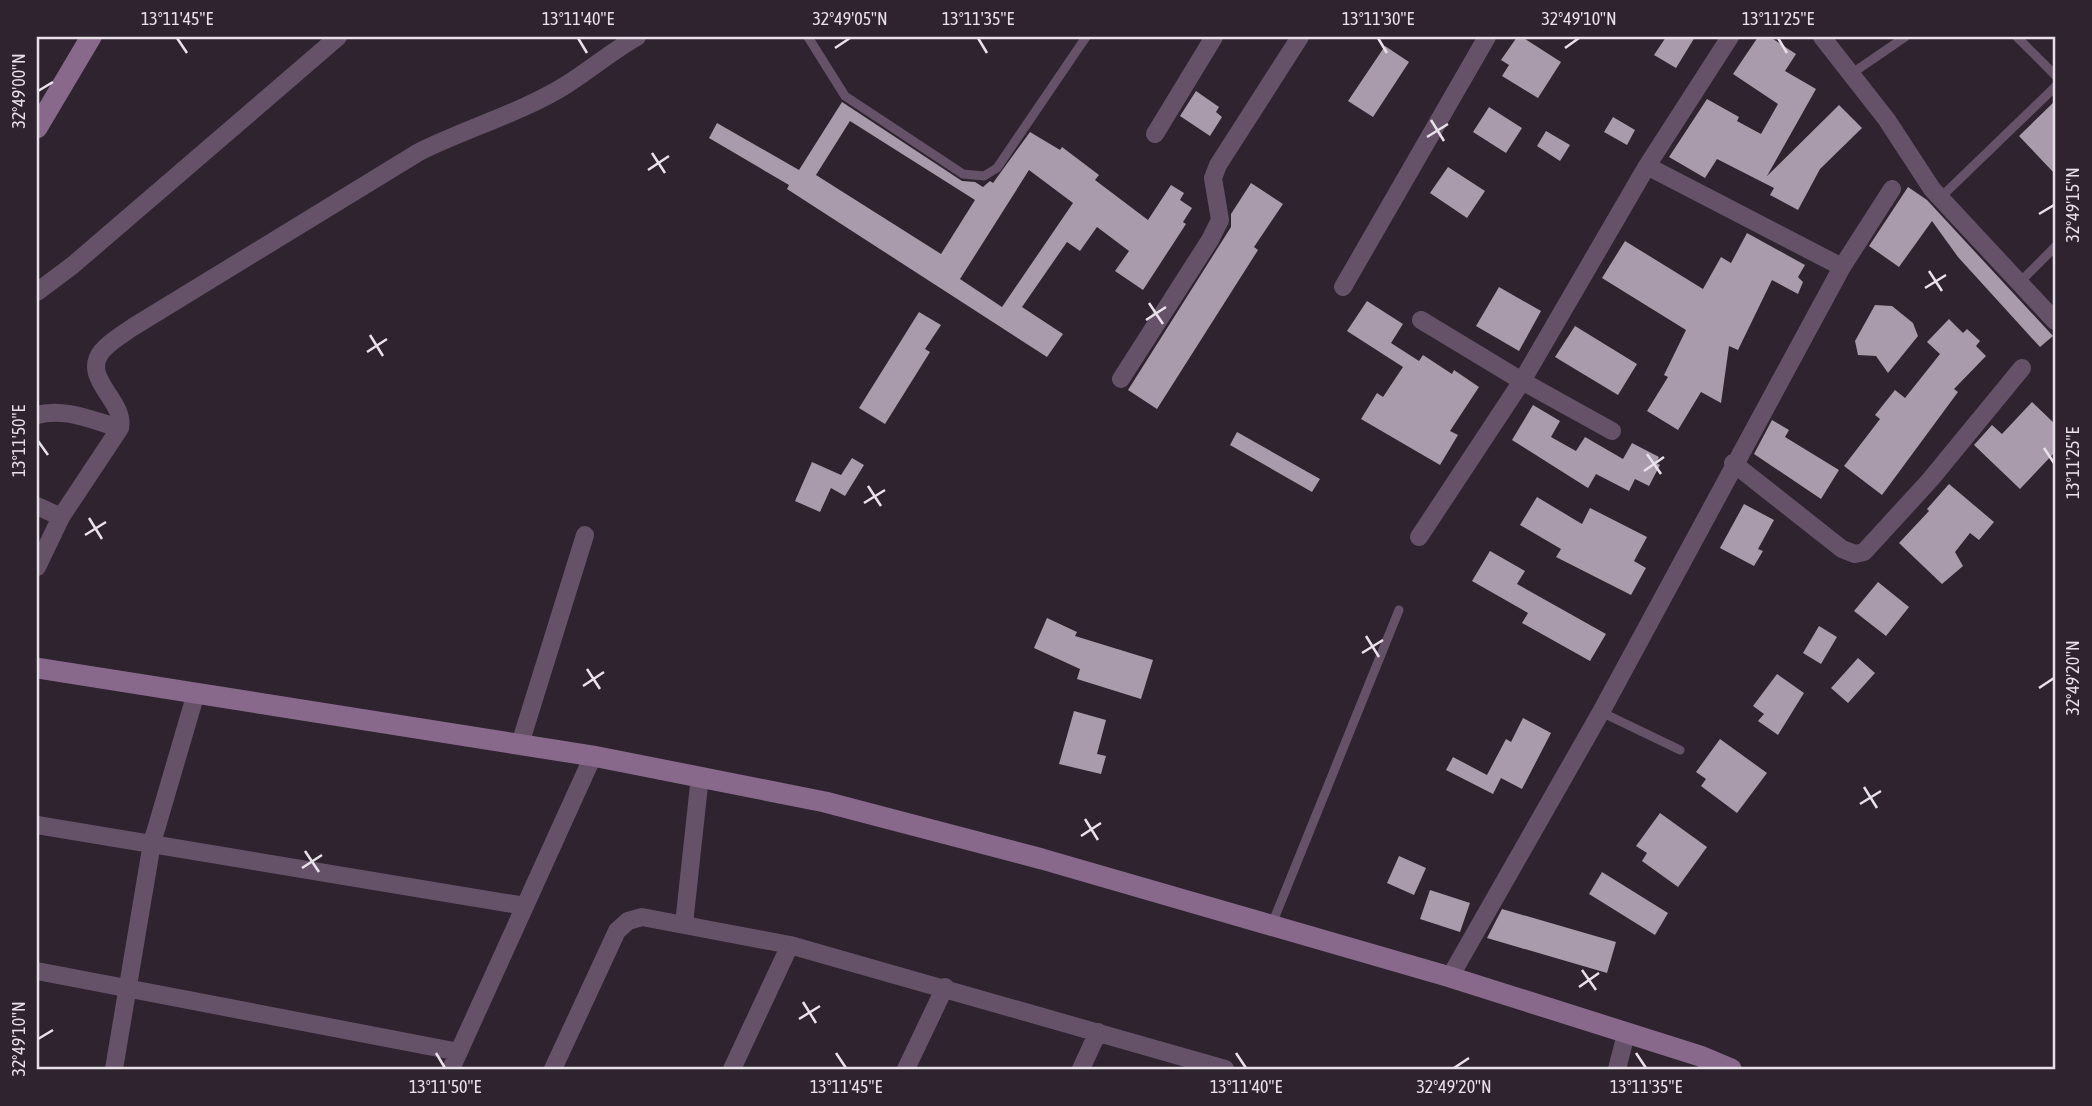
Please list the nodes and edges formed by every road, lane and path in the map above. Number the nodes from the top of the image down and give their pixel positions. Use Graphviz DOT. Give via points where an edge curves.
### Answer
graph roads {
  1 [pos="91,37"];
  2 [pos="338,37"];
  3 [pos="637,37"];
  4 [pos="808,37"];
  5 [pos="1086,37"];
  6 [pos="1214,37"];
  7 [pos="1300,37"];
  8 [pos="1488,37"];
  9 [pos="1730,37"];
  10 [pos="1822,37"];
  11 [pos="1905,37"];
  12 [pos="2017,37"];
  13 [pos="1851,74"];
  14 [pos="2055,75"];
  15 [pos="2055,87"];
  16 [pos="37,128"];
  17 [pos="1155,134"];
  18 [pos="1647,166"];
  19 [pos="1892,188"];
  20 [pos="1940,198"];
  21 [pos="2055,247"];
  22 [pos="1842,267"];
  23 [pos="2018,283"];
  24 [pos="1343,287"];
  25 [pos="37,292"];
  26 [pos="1421,320"];
  27 [pos="2055,321"];
  28 [pos="2022,368"];
  29 [pos="1121,379"];
  30 [pos="1522,381"];
  31 [pos="37,415"];
  32 [pos="120,428"];
  33 [pos="1612,430"];
  34 [pos="1733,463"];
  35 [pos="37,506"];
  36 [pos="61,517"];
  37 [pos="585,535"];
  38 [pos="1419,537"];
  39 [pos="37,567"];
  40 [pos="1399,610"];
  41 [pos="37,668"];
  42 [pos="196,693"];
  43 [pos="1601,712"];
  44 [pos="520,744"];
  45 [pos="1680,750"];
  46 [pos="593,756"];
  47 [pos="699,776"];
  48 [pos="37,825"];
  49 [pos="152,843"];
  50 [pos="525,905"];
  51 [pos="684,924"];
  52 [pos="1271,926"];
  53 [pos="790,944"];
  54 [pos="37,971"];
  55 [pos="1450,977"];
  56 [pos="127,986"];
  57 [pos="945,987"];
  58 [pos="1098,1032"];
  59 [pos="1626,1034"];
  60 [pos="459,1052"];
  61 [pos="114,1069"];
  62 [pos="451,1069"];
  63 [pos="553,1069"];
  64 [pos="732,1069"];
  65 [pos="906,1069"];
  66 [pos="1081,1069"];
  67 [pos="1225,1069"];
  68 [pos="1617,1069"];
  69 [pos="1731,1069"];
  1 -- 16 [label="street"];
  2 -- 25 [label="street"];
  3 -- 32 [label="street" via="554,91 419,152 117,339 102,351 96,366 122,416"];
  4 -- 5 [label="lane" via="845,96 963,174 984,176 997,168"];
  6 -- 17 [label="street"];
  7 -- 29 [label="street" via="1218,165 1213,178 1220,220 1210,240"];
  8 -- 24 [label="street"];
  9 -- 18 [label="street"];
  10 -- 13 [label="street"];
  11 -- 13 [label="lane"];
  12 -- 14 [label="lane"];
  13 -- 20 [label="street"];
  15 -- 20 [label="lane"];
  18 -- 22 [label="street"];
  18 -- 30 [label="street"];
  19 -- 22 [label="street"];
  20 -- 23 [label="street"];
  21 -- 23 [label="lane"];
  22 -- 34 [label="street"];
  23 -- 27 [label="street"];
  26 -- 30 [label="street"];
  28 -- 34 [label="street" via="1864,552 1842,549"];
  30 -- 33 [label="street"];
  30 -- 38 [label="street"];
  31 -- 32 [label="street" via="65,413"];
  32 -- 36 [label="street"];
  34 -- 43 [label="street"];
  35 -- 36 [label="street"];
  36 -- 39 [label="street"];
  37 -- 44 [label="street"];
  40 -- 52 [label="lane"];
  41 -- 42 [label="street"];
  42 -- 44 [label="street"];
  42 -- 49 [label="street"];
  43 -- 45 [label="lane"];
  43 -- 55 [label="street"];
  44 -- 46 [label="street"];
  46 -- 47 [label="street"];
  46 -- 50 [label="street"];
  47 -- 51 [label="street"];
  47 -- 52 [label="street" via="900,820"];
  48 -- 49 [label="street"];
  49 -- 50 [label="street"];
  49 -- 56 [label="street"];
  50 -- 60 [label="street"];
  51 -- 53 [label="street"];
  51 -- 63 [label="street" via="642,917 622,925"];
  52 -- 55 [label="street"];
  53 -- 57 [label="street"];
  53 -- 64 [label="street"];
  54 -- 56 [label="street"];
  55 -- 59 [label="street"];
  56 -- 60 [label="street"];
  56 -- 61 [label="street"];
  57 -- 58 [label="street"];
  57 -- 65 [label="street"];
  58 -- 66 [label="street"];
  58 -- 67 [label="street"];
  59 -- 68 [label="street"];
  59 -- 69 [label="street"];
  60 -- 62 [label="street"];
}
